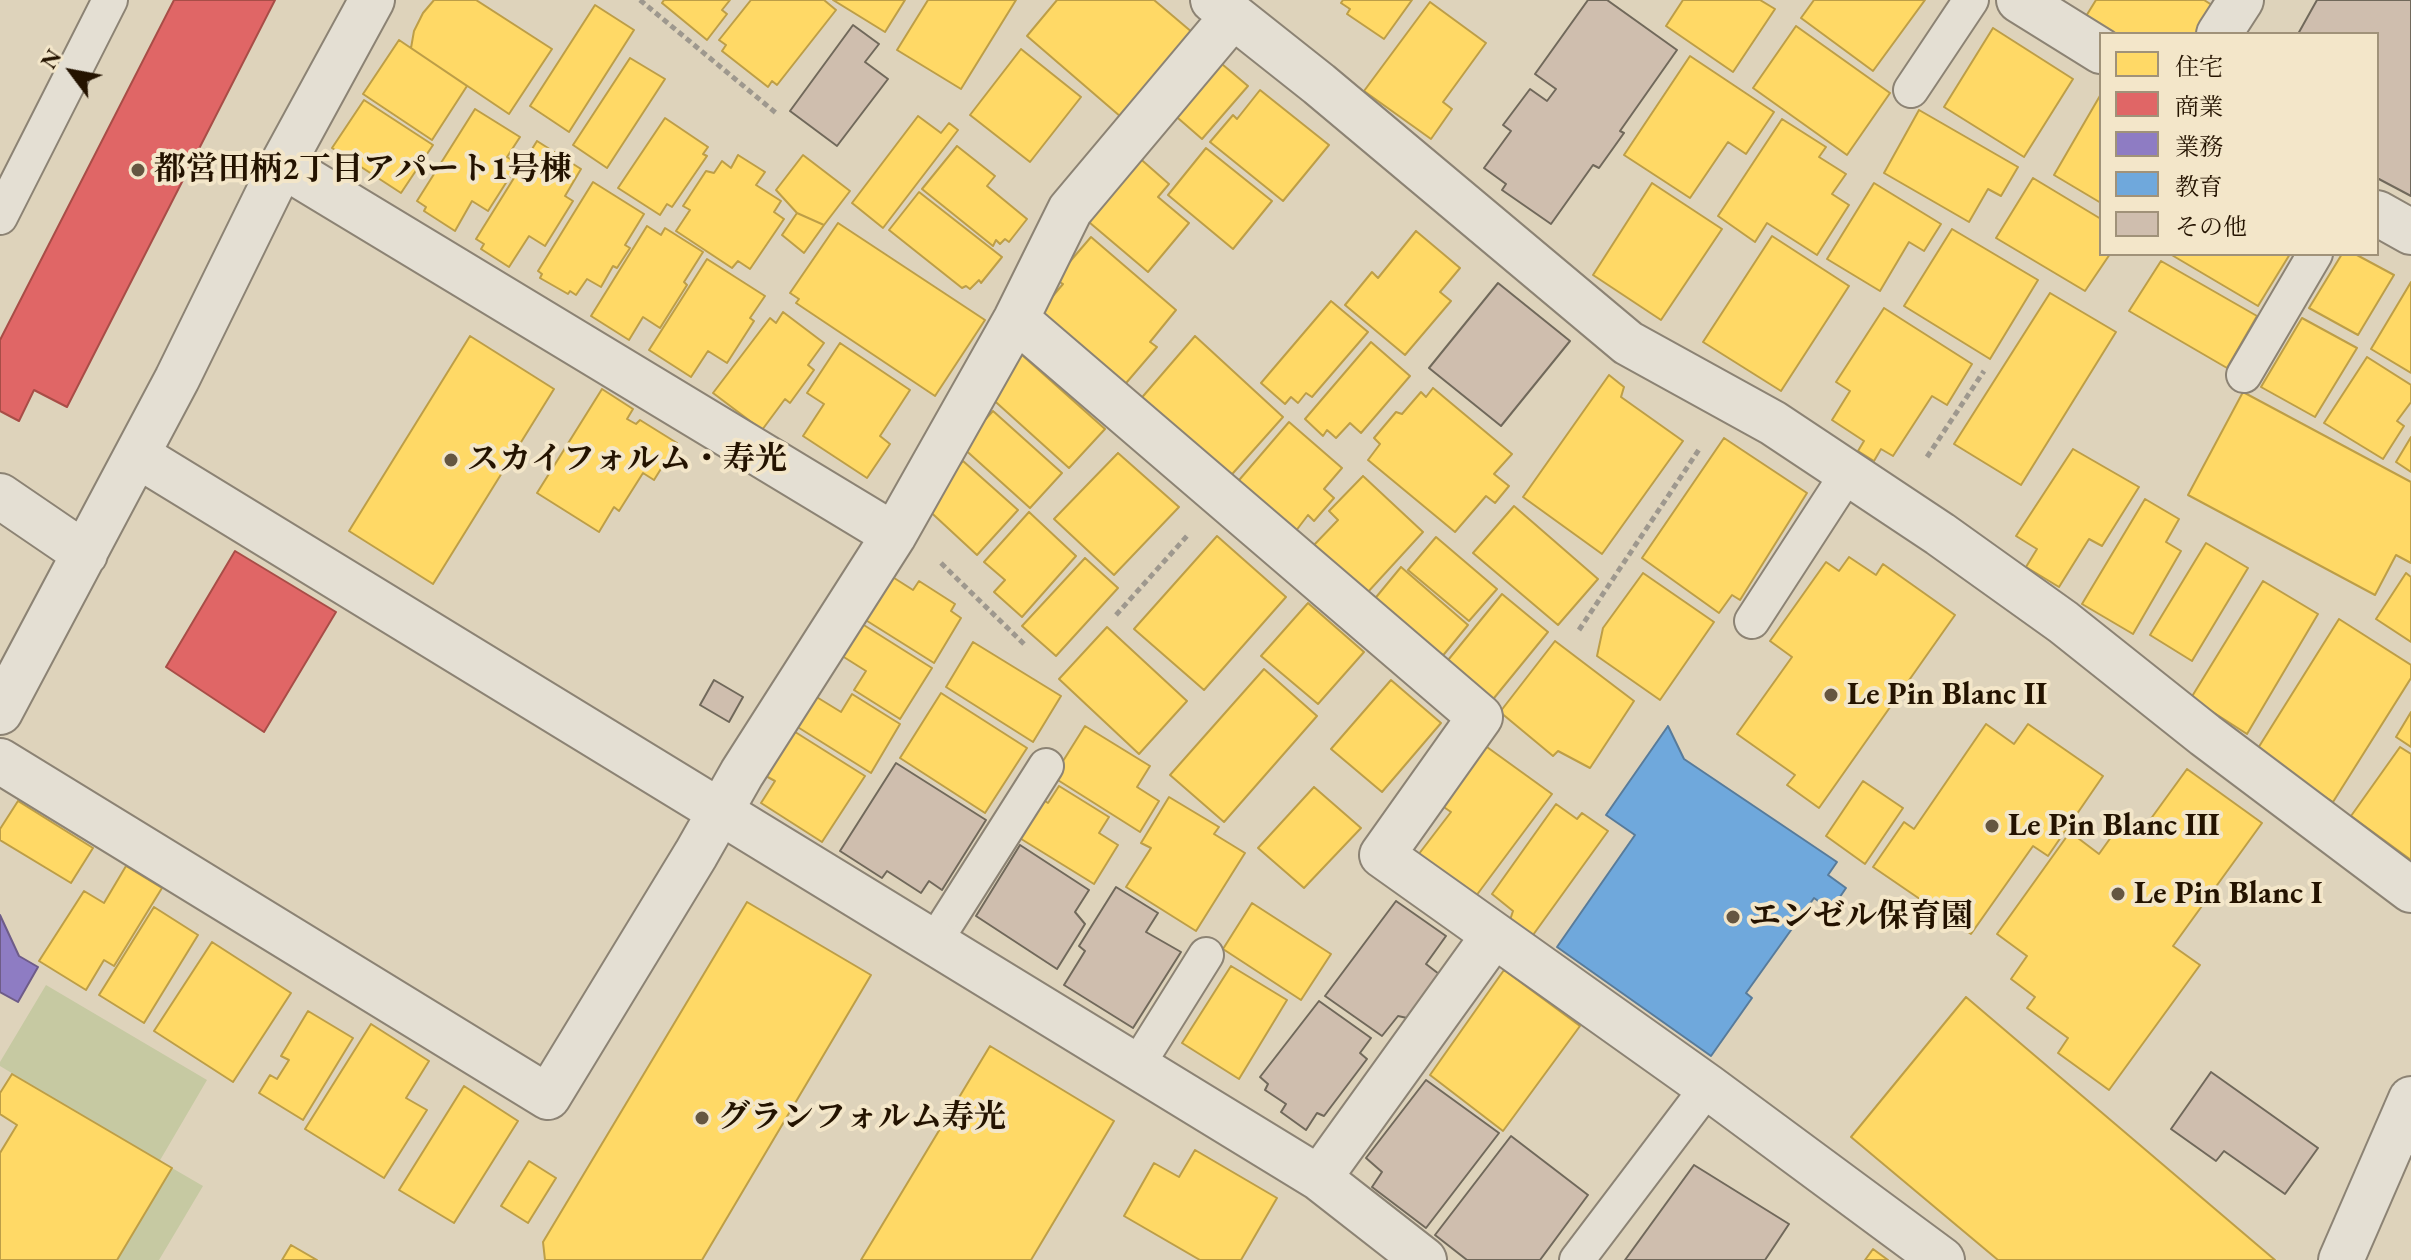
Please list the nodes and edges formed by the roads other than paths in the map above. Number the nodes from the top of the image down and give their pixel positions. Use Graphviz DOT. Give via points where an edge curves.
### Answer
graph roads {
  1 [pos="110,0"];
  2 [pos="372,0"];
  3 [pos="1971,0"];
  4 [pos="2019,0"];
  5 [pos="2241,0"];
  6 [pos="1223,8"];
  7 [pos="2220,32"];
  8 [pos="2099,50"];
  9 [pos="1911,90"];
  10 [pos="282,165"];
  11 [pos="2379,214"];
  12 [pos="0,217"];
  13 [pos="2411,232"];
  14 [pos="2314,256"];
  15 [pos="1016,319"];
  16 [pos="2244,375"];
  17 [pos="137,455"];
  18 [pos="1848,473"];
  19 [pos="0,496"];
  20 [pos="897,529"];
  21 [pos="85,554"];
  22 [pos="1752,621"];
  23 [pos="0,712"];
  24 [pos="0,761"];
  25 [pos="1046,766"];
  26 [pos="720,812"];
  27 [pos="2411,890"];
  28 [pos="1494,935"];
  29 [pos="933,944"];
  30 [pos="1206,955"];
  31 [pos="1136,1067"];
  32 [pos="1708,1087"];
  33 [pos="2411,1099"];
  34 [pos="1319,1178"];
  35 [pos="2346,1257"];
  36 [pos="1424,1260"];
  37 [pos="1577,1260"];
  38 [pos="1942,1260"];
  1 -- 12 [label="lane"];
  2 -- 10 [label="street"];
  3 -- 9 [label="lane"];
  4 -- 8 [label="street"];
  5 -- 7 [label="street"];
  6 -- 15 [label="street" via="1070,210"];
  6 -- 18 [label="street" via="1628,343 1773,423"];
  10 -- 17 [label="street"];
  10 -- 20 [label="street"];
  11 -- 13 [label="street"];
  14 -- 16 [label="lane"];
  15 -- 20 [label="street"];
  15 -- 28 [label="street" via="1480,717 1382,855"];
  17 -- 21 [label="street"];
  17 -- 26 [label="street"];
  18 -- 22 [label="lane"];
  18 -- 27 [label="street" via="2063,622"];
  19 -- 21 [label="street"];
  20 -- 26 [label="street"];
  21 -- 23 [label="street"];
  24 -- 26 [label="street" via="548,1097"];
  25 -- 29 [label="lane"];
  26 -- 29 [label="street"];
  28 -- 32 [label="street"];
  28 -- 34 [label="street"];
  29 -- 31 [label="street"];
  30 -- 31 [label="lane"];
  31 -- 34 [label="street"];
  32 -- 37 [label="lane"];
  32 -- 38 [label="street"];
  33 -- 35 [label="street"];
  34 -- 36 [label="street"];
}
